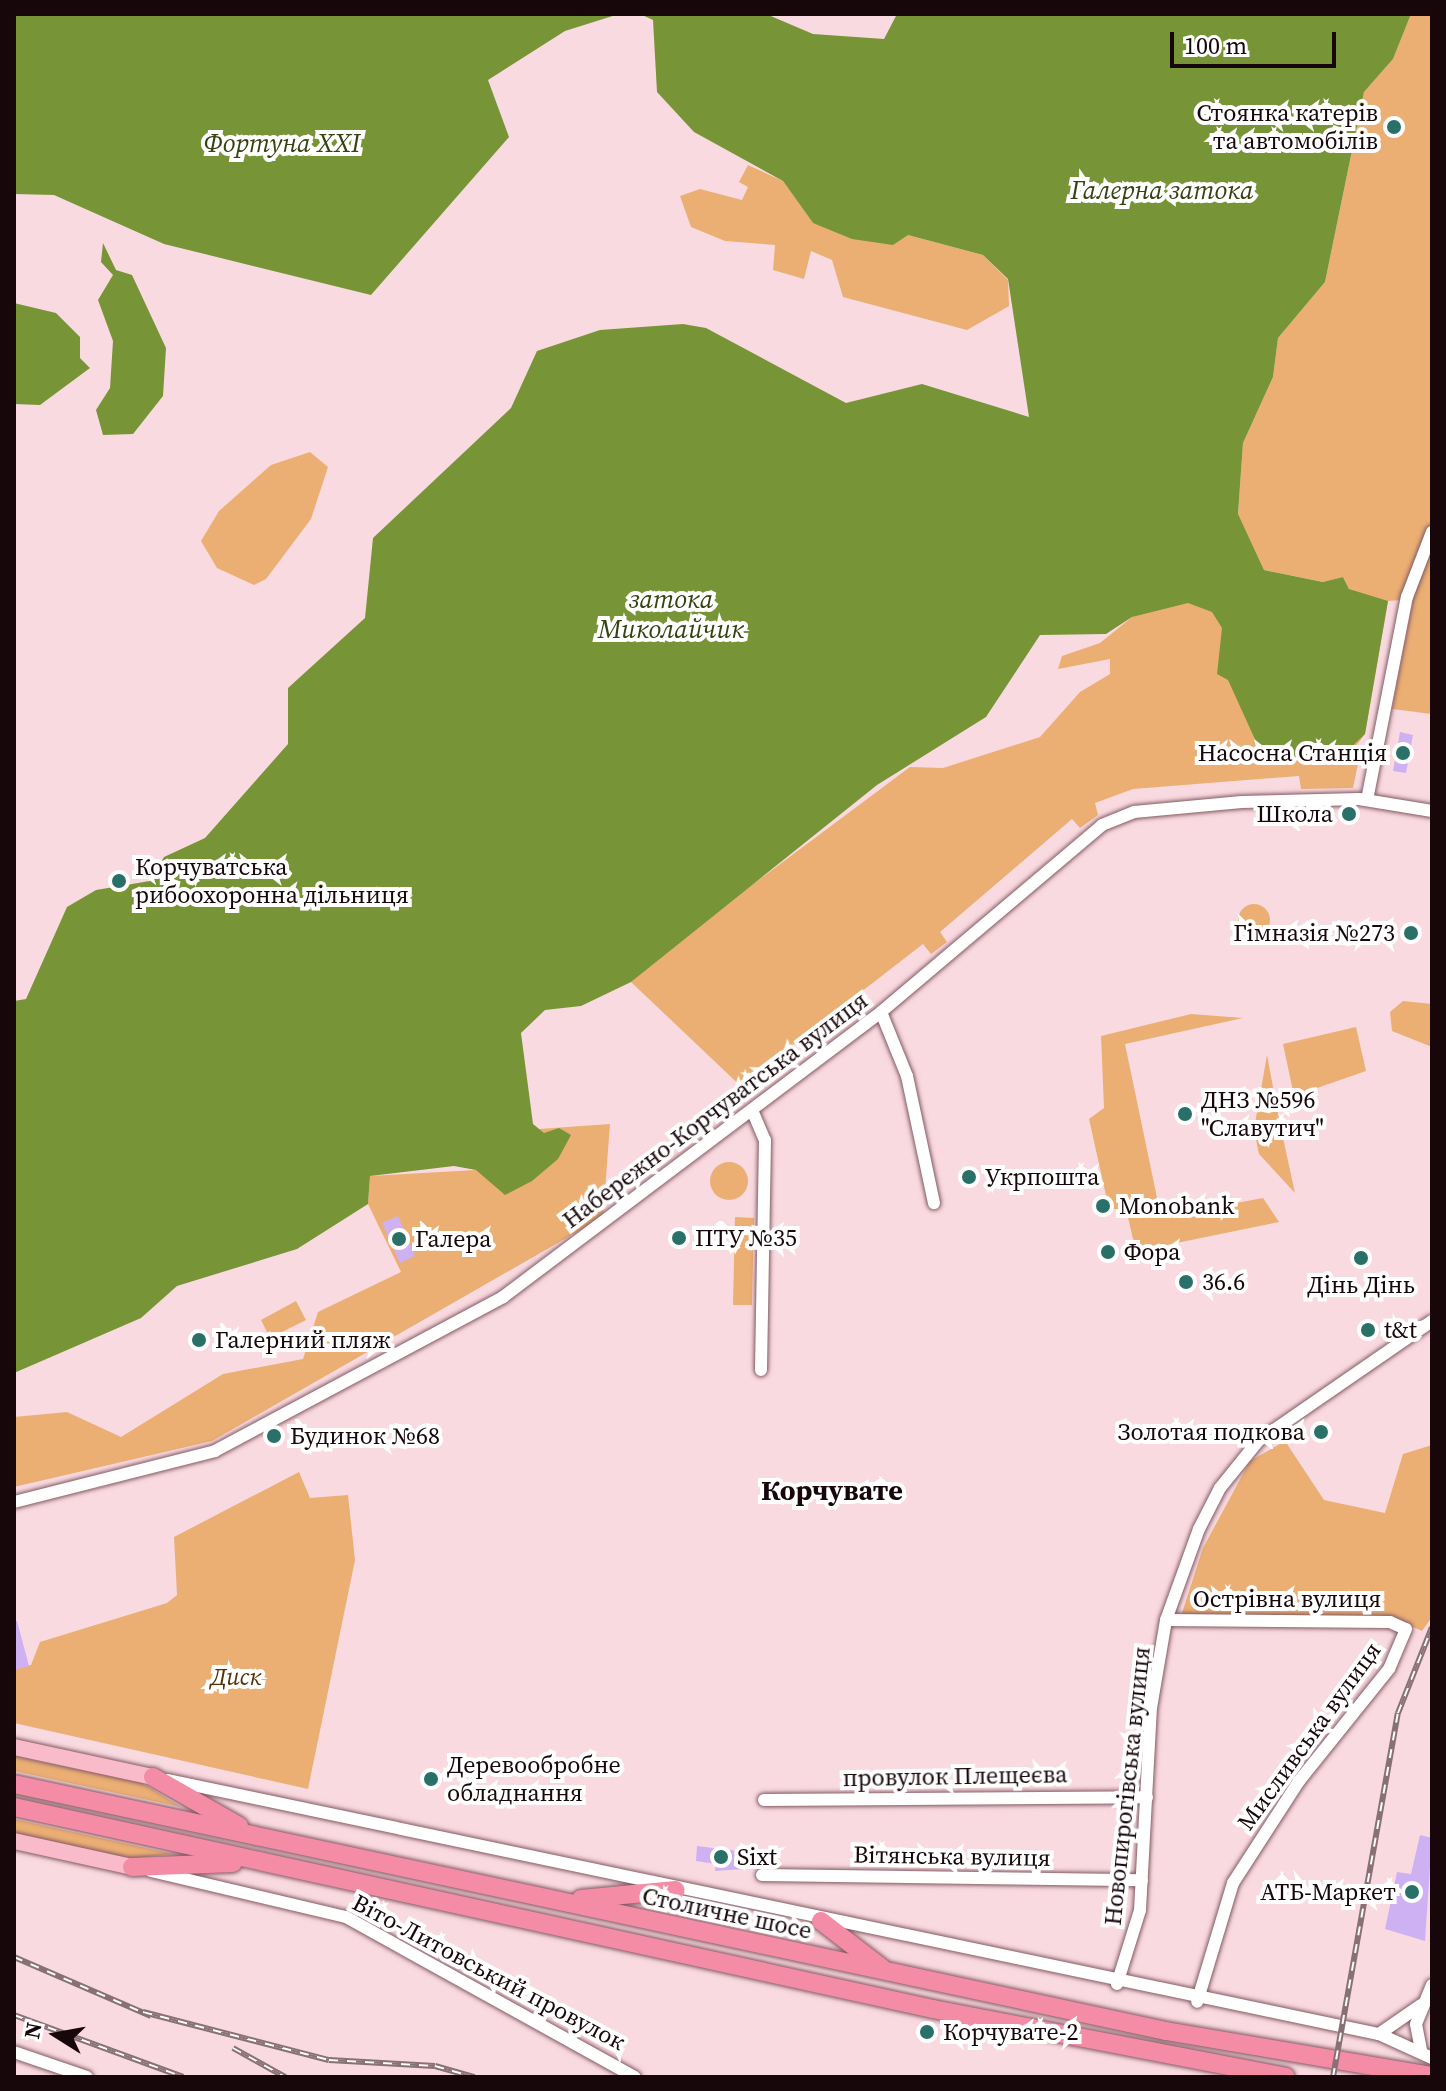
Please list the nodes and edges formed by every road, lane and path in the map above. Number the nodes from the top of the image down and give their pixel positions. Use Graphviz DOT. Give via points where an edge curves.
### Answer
graph roads {
  1 [pos="1432,532"];
  2 [pos="1367,800"];
  3 [pos="1432,811"];
  4 [pos="881,1012"];
  5 [pos="752,1110"];
  6 [pos="934,1203"];
  7 [pos="1432,1321"];
  8 [pos="761,1370"];
  9 [pos="14,1502"];
  10 [pos="1166,1620"];
  11 [pos="1406,1629"];
  12 [pos="14,1747"];
  13 [pos="153,1777"];
  14 [pos="14,1784"];
  15 [pos="1147,1797"];
  16 [pos="764,1800"];
  17 [pos="14,1807"];
  18 [pos="14,1841"];
  19 [pos="271,1841"];
  20 [pos="275,1864"];
  21 [pos="132,1867"];
  22 [pos="762,1875"];
  23 [pos="1142,1880"];
  24 [pos="676,1890"];
  25 [pos="563,1901"];
  26 [pos="821,1921"];
  27 [pos="889,1973"];
  28 [pos="1117,1984"];
  29 [pos="1432,1985"];
  30 [pos="1197,2002"];
  31 [pos="1423,2003"];
  32 [pos="1379,2034"];
  33 [pos="14,2052"];
  34 [pos="1427,2054"];
  35 [pos="1432,2076"];
  36 [pos="87,2077"];
  37 [pos="635,2077"];
  38 [pos="1286,2077"];
  1 -- 2 [label="street" via="1407,597"];
  2 -- 3 [label="street, Набережно-Корчуватська вулиця"];
  2 -- 4 [label="street, Набережно-Корчуватська вулиця" via="1166,807 1102,825"];
  4 -- 5 [label="street, Набережно-Корчуватська вулиця"];
  4 -- 6 [label="street" via="907,1076"];
  5 -- 8 [label="street" via="765,1140"];
  5 -- 9 [label="street, Набережно-Корчуватська вулиця" via="503,1297 290,1416 215,1451"];
  7 -- 10 [label="street, Новопирогівська вулиця" via="1243,1456 1199,1529"];
  10 -- 11 [label="street, Острівна вулиця" via="1390,1622"];
  10 -- 15 [label="street, Новопирогівська вулиця" via="1151,1708"];
  11 -- 30 [label="street, Мисливська вулиця" via="1389,1669 1299,1781 1233,1883"];
  12 -- 13 [label="main road"];
  13 -- 19 [label="highway"];
  13 -- 24 [label="street"];
  14 -- 19 [label="highway, Столичне шосе"];
  15 -- 16 [label="street, провулок Плещеєва"];
  15 -- 23 [label="street, Новопирогівська вулиця"];
  17 -- 20 [label="highway, Столичне шосе"];
  18 -- 21 [label="main road"];
  19 -- 25 [label="highway, Столичне шосе"];
  20 -- 21 [label="highway"];
  20 -- 38 [label="highway, Столичне шосе" via="979,2019"];
  21 -- 37 [label="street, Віто-Литовський провулок" via="346,1917"];
  22 -- 23 [label="street, Вітянська вулиця"];
  23 -- 28 [label="street, Новопирогівська вулиця" via="1136,1930"];
  24 -- 25 [label="highway"];
  24 -- 26 [label="street"];
  25 -- 27 [label="highway, Столичне шосе"];
  26 -- 27 [label="highway"];
  26 -- 28 [label="street"];
  27 -- 35 [label="highway, Столичне шосе"];
  28 -- 30 [label="street"];
  29 -- 31 [label="street"];
  30 -- 32 [label="street"];
  31 -- 32 [label="street"];
  31 -- 34 [label="street" via="1416,2024"];
  32 -- 34 [label="street"];
  33 -- 36 [label="street"];
}
